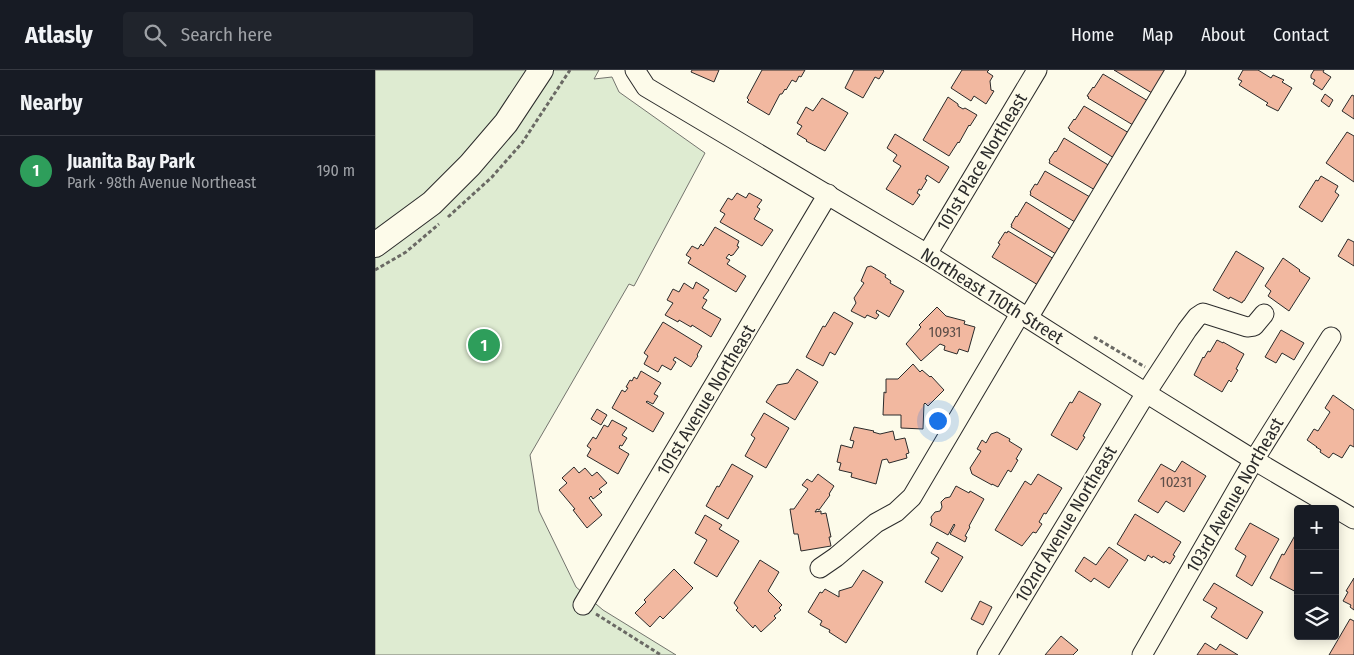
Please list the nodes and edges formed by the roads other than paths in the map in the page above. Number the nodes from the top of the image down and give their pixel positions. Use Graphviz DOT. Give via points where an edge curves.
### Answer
graph roads {
  1 [pos="541,70"];
  2 [pos="635,70"];
  3 [pos="1037,70"];
  4 [pos="1176,70"];
  5 [pos="828,194"];
  6 [pos="375,245"];
  7 [pos="927,254"];
  8 [pos="1264,314"];
  9 [pos="1024,316"];
  10 [pos="1331,337"];
  11 [pos="1146,393"];
  12 [pos="1254,460"];
  13 [pos="1354,519"];
  14 [pos="820,568"];
  15 [pos="583,605"];
  16 [pos="987,655"];
  17 [pos="1142,655"];
  1 -- 6 [label="main road" via="505,123 470,165 432,203"];
  2 -- 5 [label="street, Northeast 110th Street" via="646,87"];
  3 -- 7 [label="street, 101st Place Northeast"];
  4 -- 9 [label="street"];
  5 -- 7 [label="street, Northeast 110th Street"];
  5 -- 15 [label="street, 101st Avenue Northeast"];
  7 -- 9 [label="street, Northeast 110th Street"];
  8 -- 11 [label="street, 102nd Avenue Northeast" via="1254,326 1247,327 1203,313 1197,317"];
  9 -- 11 [label="street, Northeast 110th Street"];
  9 -- 14 [label="street" via="912,497"];
  10 -- 12 [label="street, 103rd Avenue Northeast"];
  11 -- 12 [label="street, Northeast 110th Street"];
  11 -- 16 [label="street, 102nd Avenue Northeast"];
  12 -- 13 [label="street, Northeast 110th Street"];
  12 -- 17 [label="street, 103rd Avenue Northeast"];
}
